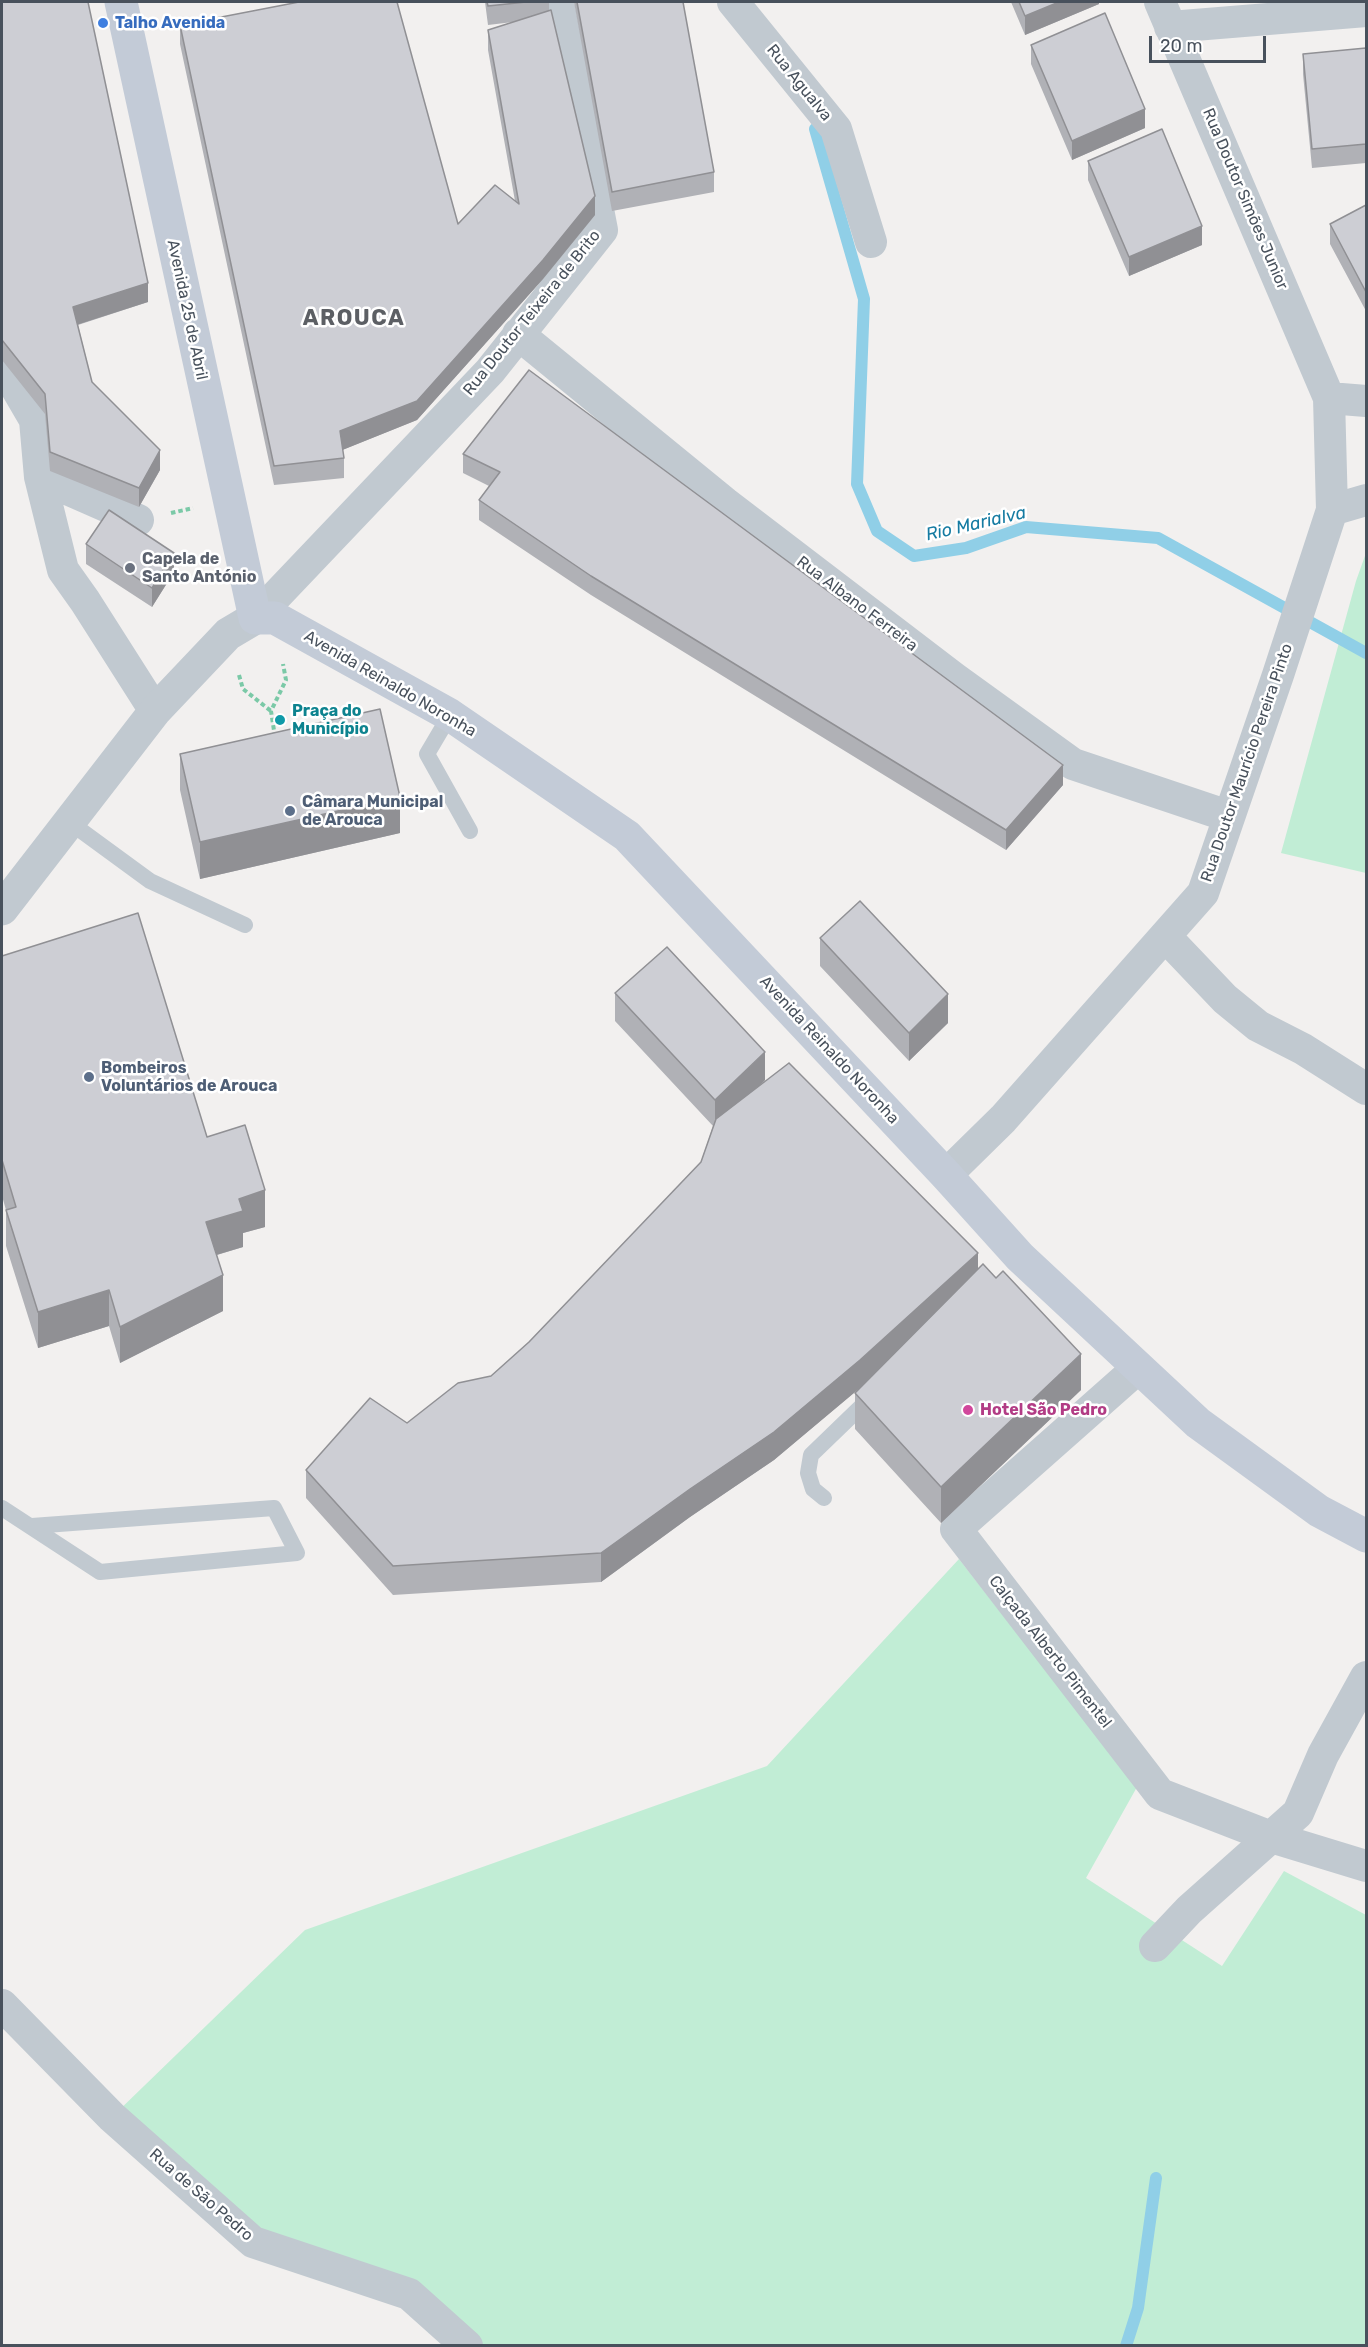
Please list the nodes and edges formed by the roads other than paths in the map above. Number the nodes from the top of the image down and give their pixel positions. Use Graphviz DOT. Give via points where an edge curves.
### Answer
graph roads {
  1 [pos="121,2"];
  2 [pos="558,2"];
  3 [pos="733,2"];
  4 [pos="1366,11"];
  5 [pos="1165,14"];
  6 [pos="871,242"];
  7 [pos="519,334"];
  8 [pos="2,370"];
  9 [pos="1329,398"];
  10 [pos="1366,400"];
  11 [pos="40,477"];
  12 [pos="1366,500"];
  13 [pos="1332,510"];
  14 [pos="138,520"];
  15 [pos="255,618"];
  16 [pos="155,711"];
  17 [pos="450,715"];
  18 [pos="1228,816"];
  19 [pos="68,822"];
  20 [pos="470,831"];
  21 [pos="2,909"];
  22 [pos="245,926"];
  23 [pos="1165,936"];
  24 [pos="1366,1089"];
  25 [pos="946,1175"];
  26 [pos="1138,1368"];
  27 [pos="886,1383"];
  28 [pos="824,1498"];
  29 [pos="2,1508"];
  30 [pos="32,1526"];
  31 [pos="1366,1536"];
  32 [pos="1366,1677"];
  33 [pos="1271,1837"];
  34 [pos="1366,1866"];
  35 [pos="1155,1946"];
  36 [pos="2,2005"];
  37 [pos="467,2346"];
  1 -- 15 [label="main road, Avenida 25 de Abril"];
  2 -- 7 [label="street, Rua Doutor Teixeira de Brito" via="602,230"];
  3 -- 6 [label="street, Rua Agualva" via="836,129"];
  4 -- 5 [label="street" via="1325,16"];
  5 -- 9 [label="street, Rua Doutor Simões Junior"];
  7 -- 15 [label="street, Rua Doutor Teixeira de Brito" via="490,371"];
  7 -- 18 [label="street, Rua Albano Ferreira" via="725,503 1074,764"];
  8 -- 11 [label="street" via="35,420"];
  9 -- 10 [label="street"];
  9 -- 13 [label="street, Rua Doutor Simões Junior"];
  11 -- 14 [label="street"];
  11 -- 16 [label="street" via="63,570"];
  12 -- 13 [label="street"];
  13 -- 18 [label="street, Rua Doutor Maurício Pereira Pinto"];
  15 -- 16 [label="street" via="228,634"];
  15 -- 17 [label="main road, Avenida Reinaldo Noronha" via="275,618"];
  16 -- 19 [label="street"];
  17 -- 20 [label="lane" via="428,754"];
  17 -- 25 [label="main road, Avenida Reinaldo Noronha" via="627,836"];
  18 -- 23 [label="street, Rua Doutor Maurício Pereira Pinto" via="1203,892"];
  19 -- 21 [label="street"];
  19 -- 22 [label="lane" via="150,881"];
  23 -- 24 [label="street" via="1225,999 1258,1026 1312,1054"];
  23 -- 25 [label="street, Rua Doutor Maurício Pereira Pinto" via="1003,1119"];
  25 -- 26 [label="main road, Avenida Reinaldo Noronha" via="1015,1261"];
  26 -- 31 [label="main road, Avenida Reinaldo Noronha" via="1198,1423 1319,1511"];
  26 -- 33 [label="street, Calçada Alberto Pimentel" via="956,1529 1160,1794"];
  27 -- 28 [label="lane" via="811,1455 808,1473 813,1489"];
  29 -- 30 [label="lane"];
  30 -- 30 [label="lane" via="274,1508 297,1553 100,1572"];
  32 -- 33 [label="street" via="1323,1755 1298,1813"];
  33 -- 34 [label="street, Calçada Alberto Pimentel"];
  33 -- 35 [label="street"];
  36 -- 37 [label="street, Rua de São Pedro" via="112,2117 253,2242 409,2294"];
}
